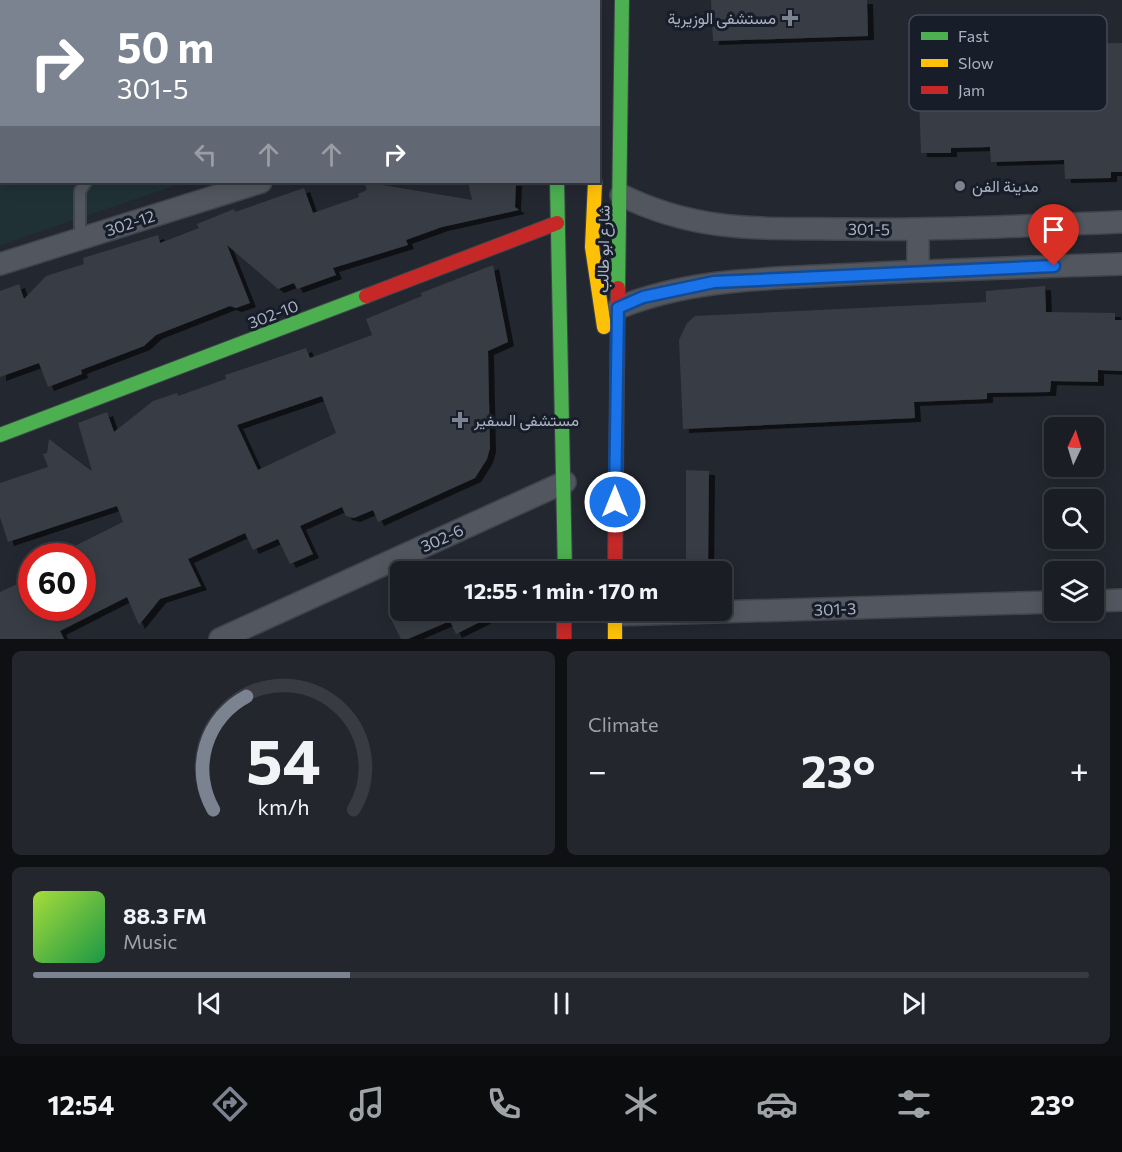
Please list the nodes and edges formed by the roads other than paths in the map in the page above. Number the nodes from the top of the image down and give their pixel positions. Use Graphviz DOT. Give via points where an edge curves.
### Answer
graph roads {
  1 [pos="622,0"];
  2 [pos="85,183"];
  3 [pos="258,183"];
  4 [pos="557,183"];
  5 [pos="595,183"];
  6 [pos="621,195"];
  7 [pos="1122,222"];
  8 [pos="557,223"];
  9 [pos="918,230"];
  10 [pos="80,238"];
  11 [pos="0,264"];
  12 [pos="1122,264"];
  13 [pos="918,271"];
  14 [pos="618,308"];
  15 [pos="616,375"];
  16 [pos="0,435"];
  17 [pos="570,482"];
  18 [pos="566,561"];
  19 [pos="615,561"];
  20 [pos="1122,600"];
  21 [pos="1104,601"];
  22 [pos="1044,602"];
  23 [pos="732,610"];
  24 [pos="564,621"];
  25 [pos="615,621"];
  26 [pos="220,639"];
  27 [pos="564,639"];
  28 [pos="615,639"];
  1 -- 6 [label="main road, شارع ابو طالب"];
  2 -- 10 [label="lane" via="80,191"];
  3 -- 10 [label="street, 302-12"];
  4 -- 8 [label="main road"];
  5 -- 15 [label="main road" via="595,276"];
  6 -- 9 [label="street, 301-5" via="684,220 735,227"];
  6 -- 14 [label="main road, شارع ابو طالب"];
  7 -- 9 [label="street, 301-5"];
  8 -- 16 [label="main road, 302-10"];
  8 -- 17 [label="main road"];
  9 -- 13 [label="street"];
  10 -- 11 [label="street, 302-12"];
  12 -- 13 [label="street"];
  13 -- 14 [label="street" via="714,282 643,297"];
  14 -- 15 [label="main road, شارع ابو طالب"];
  15 -- 19 [label="main road, شارع ابو طالب" via="611,480"];
  17 -- 18 [label="main road"];
  17 -- 26 [label="street, 302-6"];
  20 -- 21 [label="street"];
  22 -- 23 [label="street, 301-3"];
  24 -- 27 [label="main road"];
  25 -- 28 [label="main road"];
}
